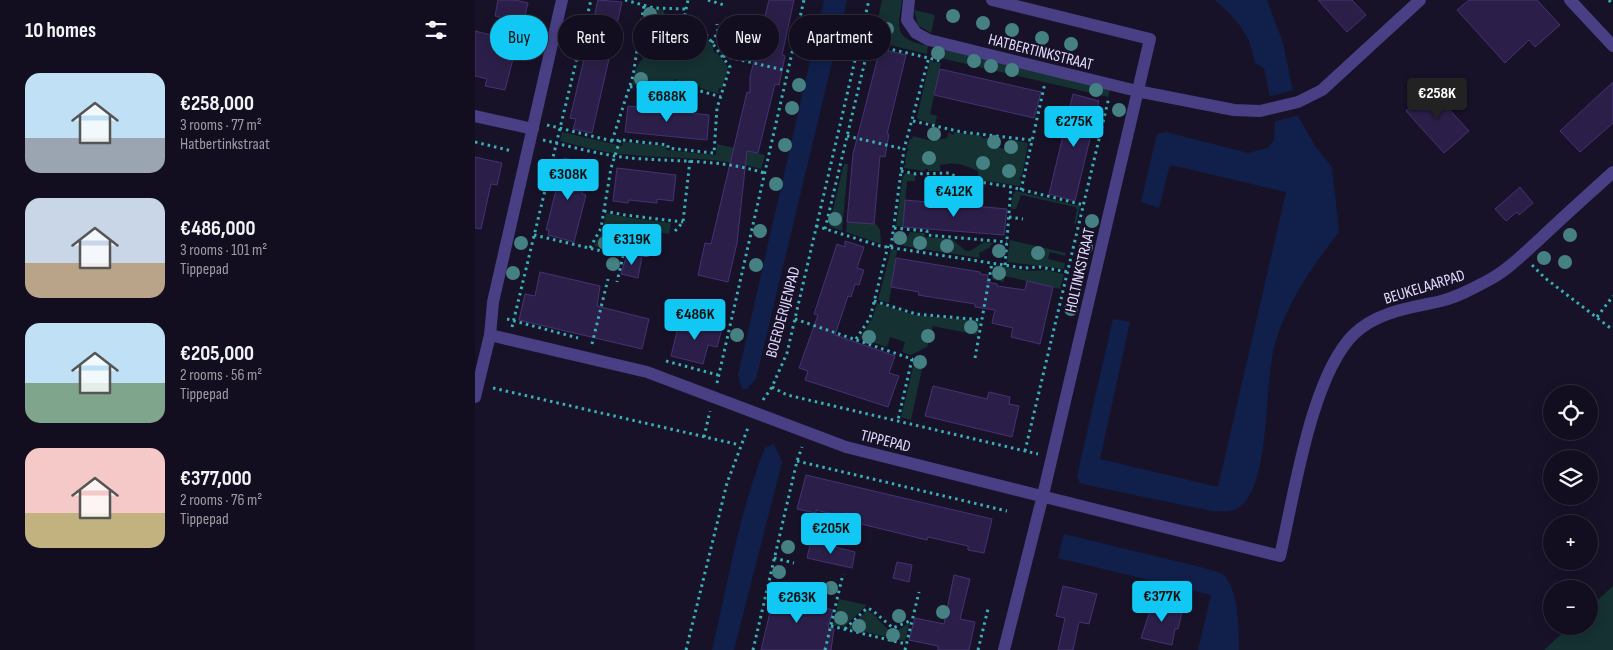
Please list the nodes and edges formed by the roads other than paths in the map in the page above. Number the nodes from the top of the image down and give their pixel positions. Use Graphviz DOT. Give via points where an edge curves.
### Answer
graph roads {
  1 [pos="562,0"];
  2 [pos="909,0"];
  3 [pos="992,0"];
  4 [pos="1420,0"];
  5 [pos="1570,0"];
  6 [pos="1613,46"];
  7 [pos="1137,91"];
  8 [pos="475,116"];
  9 [pos="533,129"];
  10 [pos="1613,172"];
  11 [pos="490,335"];
  12 [pos="477,391"];
  13 [pos="1043,495"];
  14 [pos="1280,556"];
  15 [pos="1004,650"];
  1 -- 9 [label="street"];
  2 -- 7 [label="street, HATBERTINKSTRAAT" via="907,20 916,33 933,40"];
  3 -- 7 [label="street" via="1150,39"];
  4 -- 7 [label="street, HATBERTINKSTRAAT" via="1322,90 1298,102 1260,111 1234,110"];
  5 -- 6 [label="street"];
  7 -- 13 [label="street, HOLTINKSTRAAT"];
  8 -- 9 [label="street"];
  9 -- 11 [label="street" via="493,302"];
  10 -- 14 [label="street, BEUKELAARPAD" via="1495,277 1443,300 1407,307 1377,318 1354,335 1336,359 1322,388 1310,425"];
  11 -- 12 [label="street"];
  11 -- 13 [label="street, TIPPEPAD" via="647,372 846,447"];
  13 -- 14 [label="street, TIPPEPAD"];
  13 -- 15 [label="street, HOLTINKSTRAAT"];
}
